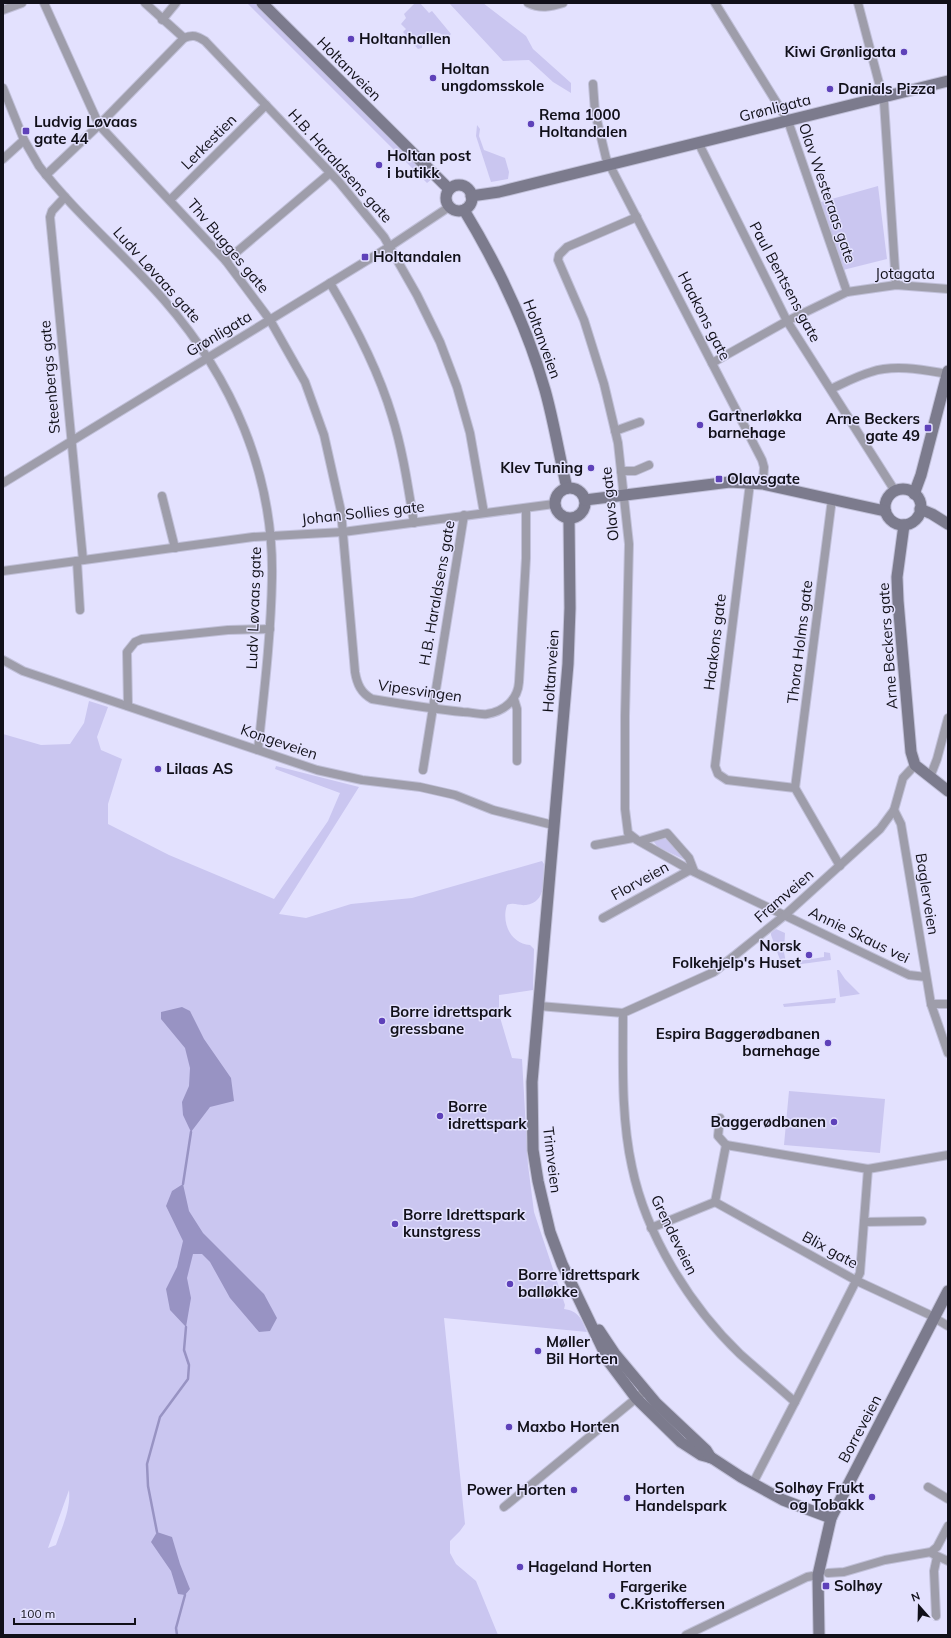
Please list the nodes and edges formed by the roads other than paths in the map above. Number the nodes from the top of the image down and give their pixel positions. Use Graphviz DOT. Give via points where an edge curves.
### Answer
graph roads {
  1 [pos="22,3"];
  2 [pos="44,3"];
  3 [pos="145,3"];
  4 [pos="176,3"];
  5 [pos="262,3"];
  6 [pos="528,3"];
  7 [pos="563,3"];
  8 [pos="715,3"];
  9 [pos="858,3"];
  10 [pos="3,10"];
  11 [pos="162,20"];
  12 [pos="184,38"];
  13 [pos="948,81"];
  14 [pos="593,84"];
  15 [pos="3,88"];
  16 [pos="883,96"];
  17 [pos="266,105"];
  18 [pos="788,121"];
  19 [pos="99,125"];
  20 [pos="24,140"];
  21 [pos="698,142"];
  22 [pos="3,159"];
  23 [pos="609,164"];
  24 [pos="330,172"];
  25 [pos="46,175"];
  26 [pos="449,190"];
  27 [pos="471,196"];
  28 [pos="65,197"];
  29 [pos="170,200"];
  30 [pos="449,206"];
  31 [pos="464,210"];
  32 [pos="637,217"];
  33 [pos="389,247"];
  34 [pos="226,261"];
  35 [pos="330,283"];
  36 [pos="896,285"];
  37 [pos="948,289"];
  38 [pos="847,292"];
  39 [pos="270,320"];
  40 [pos="787,321"];
  41 [pos="209,358"];
  42 [pos="712,363"];
  43 [pos="948,373"];
  44 [pos="831,389"];
  45 [pos="640,422"];
  46 [pos="615,431"];
  47 [pos="70,442"];
  48 [pos="649,465"];
  49 [pos="621,471"];
  50 [pos="3,483"];
  51 [pos="750,483"];
  52 [pos="763,484"];
  53 [pos="566,488"];
  54 [pos="895,491"];
  55 [pos="914,494"];
  56 [pos="162,496"];
  57 [pos="624,496"];
  58 [pos="832,499"];
  59 [pos="585,500"];
  60 [pos="554,504"];
  61 [pos="526,508"];
  62 [pos="920,509"];
  63 [pos="885,511"];
  64 [pos="484,513"];
  65 [pos="464,515"];
  66 [pos="569,518"];
  67 [pos="414,523"];
  68 [pos="948,524"];
  69 [pos="904,525"];
  70 [pos="343,532"];
  71 [pos="270,537"];
  72 [pos="175,548"];
  73 [pos="80,561"];
  74 [pos="3,570"];
  75 [pos="80,610"];
  76 [pos="270,629"];
  77 [pos="3,660"];
  78 [pos="514,699"];
  79 [pos="128,706"];
  80 [pos="432,709"];
  81 [pos="948,718"];
  82 [pos="258,750"];
  83 [pos="517,761"];
  84 [pos="915,765"];
  85 [pos="423,770"];
  86 [pos="930,777"];
  87 [pos="795,788"];
  88 [pos="948,791"];
  89 [pos="894,810"];
  90 [pos="554,825"];
  91 [pos="637,839"];
  92 [pos="595,845"];
  93 [pos="840,866"];
  94 [pos="692,870"];
  95 [pos="785,915"];
  96 [pos="602,918"];
  97 [pos="926,977"];
  98 [pos="931,1004"];
  99 [pos="948,1004"];
  100 [pos="539,1006"];
  101 [pos="623,1013"];
  102 [pos="948,1053"];
  103 [pos="720,1118"];
  104 [pos="726,1145"];
  105 [pos="948,1155"];
  106 [pos="868,1169"];
  107 [pos="716,1202"];
  108 [pos="922,1221"];
  109 [pos="864,1222"];
  110 [pos="651,1228"];
  111 [pos="857,1281"];
  112 [pos="948,1291"];
  113 [pos="934,1318"];
  114 [pos="590,1321"];
  115 [pos="948,1326"];
  116 [pos="645,1391"];
  117 [pos="636,1398"];
  118 [pos="795,1402"];
  119 [pos="712,1458"];
  120 [pos="753,1483"];
  121 [pos="928,1487"];
  122 [pos="948,1499"];
  123 [pos="504,1507"];
  124 [pos="831,1518"];
  125 [pos="948,1526"];
  126 [pos="934,1554"];
  127 [pos="948,1561"];
  128 [pos="823,1574"];
  129 [pos="936,1616"];
  130 [pos="686,1635"];
  131 [pos="819,1635"];
  1 -- 10 [label="street"];
  2 -- 19 [label="street, Thv Bugges gate"];
  3 -- 11 [label="street"];
  4 -- 11 [label="street"];
  5 -- 26 [label="main road, Holtanveien"];
  6 -- 7 [label="street" via="548,7"];
  8 -- 18 [label="street, Olav Westeraas gate"];
  9 -- 16 [label="street"];
  11 -- 12 [label="street"];
  12 -- 17 [label="street, H.B. Haraldsens gate" via="196,36 206,41"];
  12 -- 19 [label="street"];
  13 -- 16 [label="main road, Grønligata"];
  14 -- 23 [label="street" via="595,112"];
  15 -- 20 [label="street, Ludv Løvaas gate"];
  16 -- 18 [label="main road, Grønligata"];
  16 -- 36 [label="street"];
  17 -- 24 [label="street, H.B. Haraldsens gate"];
  17 -- 29 [label="street, Lerkestien"];
  18 -- 21 [label="main road, Grønligata"];
  18 -- 38 [label="street, Olav Westeraas gate"];
  19 -- 25 [label="street"];
  19 -- 29 [label="street, Thv Bugges gate"];
  20 -- 22 [label="street"];
  20 -- 25 [label="street, Ludv Løvaas gate"];
  21 -- 23 [label="main road, Grønligata"];
  21 -- 40 [label="street, Paul Bentsens gate"];
  23 -- 27 [label="main road, Grønligata" via="499,192"];
  23 -- 32 [label="street, Haakons gate"];
  24 -- 33 [label="street, H.B. Haraldsens gate" via="384,236"];
  24 -- 34 [label="street"];
  25 -- 28 [label="street, Ludv Løvaas gate"];
  26 -- 27 [label="main road" via="455,186 462,186 470,191"];
  26 -- 30 [label="main road" via="446,197"];
  27 -- 31 [label="main road" via="470,205"];
  28 -- 41 [label="street, Ludv Løvaas gate" via="163,299"];
  28 -- 47 [label="street, Steenbergs gate" via="50,217"];
  29 -- 34 [label="street, Thv Bugges gate"];
  30 -- 31 [label="main road" via="454,210"];
  30 -- 33 [label="street, Grønligata"];
  31 -- 53 [label="main road, Holtanveien" via="507,288 528,338 545,389"];
  32 -- 42 [label="street, Haakons gate"];
  32 -- 46 [label="street, Olavs gate" via="568,247 559,255 558,260 584,320 604,384"];
  33 -- 35 [label="street, Grønligata"];
  33 -- 64 [label="street, H.B. Haraldsens gate" via="437,335 457,387 470,433"];
  34 -- 39 [label="street, Thv Bugges gate"];
  35 -- 39 [label="street, Grønligata"];
  35 -- 67 [label="street" via="354,323 375,368 392,415 404,461"];
  36 -- 37 [label="street, Jotagata"];
  36 -- 38 [label="street, Jotagata"];
  38 -- 40 [label="street, Jotagata"];
  39 -- 41 [label="street, Grønligata"];
  39 -- 70 [label="street, Thv Bugges gate" via="305,382 324,435 336,485"];
  40 -- 42 [label="street, Jotagata"];
  40 -- 44 [label="street, Paul Bentsens gate"];
  41 -- 47 [label="street, Grønligata"];
  41 -- 71 [label="street, Ludv Løvaas gate" via="245,427 259,468 267,504"];
  42 -- 52 [label="street, Haakons gate" via="762,460"];
  43 -- 44 [label="street" via="906,369 871,371"];
  43 -- 55 [label="main road"];
  44 -- 54 [label="street, Paul Bentsens gate"];
  45 -- 46 [label="street"];
  46 -- 49 [label="street, Olavs gate"];
  47 -- 50 [label="street, Grønligata"];
  47 -- 73 [label="street, Steenbergs gate"];
  48 -- 49 [label="street" via="635,471"];
  49 -- 57 [label="street, Olavs gate"];
  51 -- 52 [label="main road"];
  51 -- 57 [label="main road" via="730,482"];
  51 -- 87 [label="street, Haakons gate" via="714,761 716,770 722,778"];
  52 -- 58 [label="main road"];
  53 -- 59 [label="main road" via="578,490"];
  53 -- 60 [label="main road" via="559,492"];
  54 -- 55 [label="main road" via="903,490"];
  54 -- 63 [label="main road" via="888,497"];
  55 -- 62 [label="main road" via="919,501"];
  56 -- 72 [label="street"];
  57 -- 59 [label="main road"];
  57 -- 91 [label="street, Olavs gate" via="629,544 625,809 628,833"];
  58 -- 63 [label="main road"];
  58 -- 87 [label="street, Thora Holms gate"];
  59 -- 66 [label="main road" via="580,514"];
  60 -- 61 [label="street, Johan Sollies gate"];
  60 -- 66 [label="main road" via="557,512"];
  61 -- 64 [label="street, Johan Sollies gate"];
  61 -- 78 [label="street" via="526,561 519,682"];
  62 -- 68 [label="main road"];
  62 -- 69 [label="main road" via="915,520"];
  63 -- 69 [label="main road" via="892,521"];
  64 -- 65 [label="street, Johan Sollies gate"];
  65 -- 67 [label="street, Johan Sollies gate"];
  65 -- 80 [label="street, H.B. Haraldsens gate"];
  66 -- 90 [label="main road, Holtanveien" via="568,664"];
  67 -- 70 [label="street, Johan Sollies gate"];
  69 -- 84 [label="main road, Arne Beckers gate" via="897,577 898,601 911,752"];
  70 -- 71 [label="street, Johan Sollies gate"];
  70 -- 80 [label="street, Vipesvingen" via="354,672 360,689 372,699"];
  71 -- 72 [label="street, Johan Sollies gate"];
  71 -- 76 [label="street, Ludv Løvaas gate"];
  72 -- 73 [label="street, Johan Sollies gate"];
  73 -- 74 [label="street, Johan Sollies gate"];
  73 -- 75 [label="street"];
  76 -- 79 [label="street" via="228,630 142,639 135,642 127,652"];
  76 -- 82 [label="street, Ludv Løvaas gate"];
  77 -- 79 [label="street, Kongeveien" via="23,672"];
  78 -- 80 [label="street, Vipesvingen" via="488,714"];
  78 -- 83 [label="street" via="517,709"];
  79 -- 82 [label="street, Kongeveien"];
  80 -- 85 [label="street, H.B. Haraldsens gate"];
  81 -- 86 [label="street" via="938,759"];
  82 -- 90 [label="street, Kongeveien" via="317,770 362,780 455,794 493,810"];
  84 -- 86 [label="main road"];
  84 -- 89 [label="street, Framveien" via="903,778"];
  86 -- 88 [label="main road"];
  87 -- 93 [label="street"];
  89 -- 93 [label="street, Framveien" via="880,829"];
  89 -- 97 [label="street, Baglerveien" via="901,824"];
  90 -- 100 [label="main road, Trimveien"];
  91 -- 92 [label="street"];
  91 -- 94 [label="street, Annie Skaus vei"];
  91 -- 94 [label="street" via="668,833 689,858"];
  93 -- 95 [label="street, Framveien"];
  94 -- 95 [label="street, Annie Skaus vei"];
  94 -- 96 [label="street, Florveien"];
  95 -- 97 [label="street, Annie Skaus vei" via="909,976"];
  95 -- 101 [label="street, Framveien" via="714,972"];
  97 -- 98 [label="street, Baglerveien"];
  98 -- 99 [label="street"];
  98 -- 102 [label="street, Baglerveien"];
  100 -- 101 [label="street, Framveien"];
  100 -- 114 [label="main road, Trimveien" via="532,1082 534,1150 538,1181 556,1248"];
  101 -- 110 [label="street, Grendeveien" via="623,1091 628,1143 639,1195"];
  103 -- 104 [label="street" via="718,1136"];
  104 -- 106 [label="street"];
  104 -- 107 [label="street"];
  105 -- 106 [label="street"];
  106 -- 109 [label="street"];
  107 -- 110 [label="street"];
  107 -- 111 [label="street, Blix gate"];
  108 -- 109 [label="street"];
  109 -- 111 [label="street" via="860,1273"];
  110 -- 118 [label="street, Grendeveien" via="685,1288 711,1323 739,1353"];
  111 -- 113 [label="street, Blix gate"];
  111 -- 118 [label="street"];
  112 -- 113 [label="main road, Borreveien"];
  113 -- 115 [label="street, Blix gate"];
  113 -- 124 [label="main road, Borreveien"];
  114 -- 116 [label="main road, Trimveien"];
  114 -- 117 [label="main road, Trimveien" via="609,1362"];
  116 -- 117 [label="street"];
  116 -- 119 [label="main road, Trimveien"];
  117 -- 119 [label="main road, Trimveien" via="681,1442 701,1455"];
  117 -- 123 [label="street"];
  118 -- 120 [label="street"];
  119 -- 120 [label="main road, Trimveien"];
  120 -- 124 [label="main road, Trimveien" via="783,1500"];
  121 -- 122 [label="street"];
  124 -- 128 [label="main road, Borreveien"];
  125 -- 126 [label="street"];
  126 -- 127 [label="street"];
  126 -- 128 [label="street" via="884,1560 844,1572"];
  126 -- 129 [label="street"];
  128 -- 130 [label="street" via="807,1577"];
  128 -- 131 [label="main road, Borreveien"];
}
